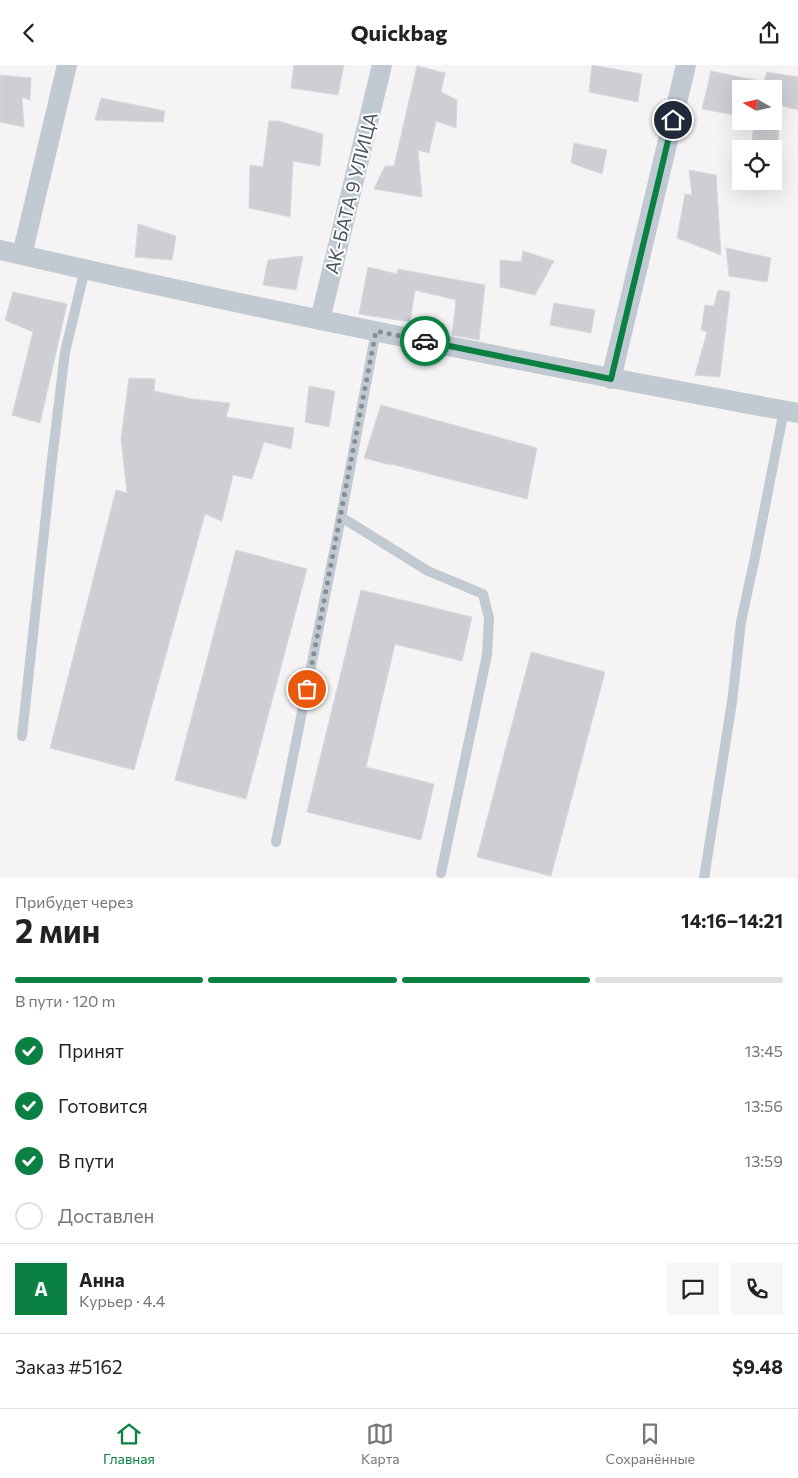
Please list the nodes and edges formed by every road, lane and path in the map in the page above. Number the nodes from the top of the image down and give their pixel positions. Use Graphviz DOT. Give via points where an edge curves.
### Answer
graph roads {
  1 [pos="68,65"];
  2 [pos="382,65"];
  3 [pos="686,65"];
  4 [pos="0,250"];
  5 [pos="22,255"];
  6 [pos="85,269"];
  7 [pos="320,320"];
  8 [pos="376,331"];
  9 [pos="611,379"];
  10 [pos="791,412"];
  11 [pos="341,517"];
  12 [pos="22,736"];
  13 [pos="276,842"];
  14 [pos="441,873"];
  15 [pos="704,878"];
  1 -- 5 [label="street"];
  2 -- 7 [label="street, АК-БАТА 9 УЛИЦА"];
  3 -- 9 [label="street"];
  4 -- 5 [label="street"];
  5 -- 6 [label="street"];
  6 -- 7 [label="street"];
  6 -- 12 [label="lane" via="65,352"];
  7 -- 8 [label="street"];
  8 -- 9 [label="street"];
  8 -- 11 [label="lane"];
  9 -- 10 [label="street"];
  10 -- 15 [label="lane" via="741,622 732,702"];
  11 -- 13 [label="lane"];
  11 -- 14 [label="lane" via="428,571 484,594 489,618 487,655"];
}
